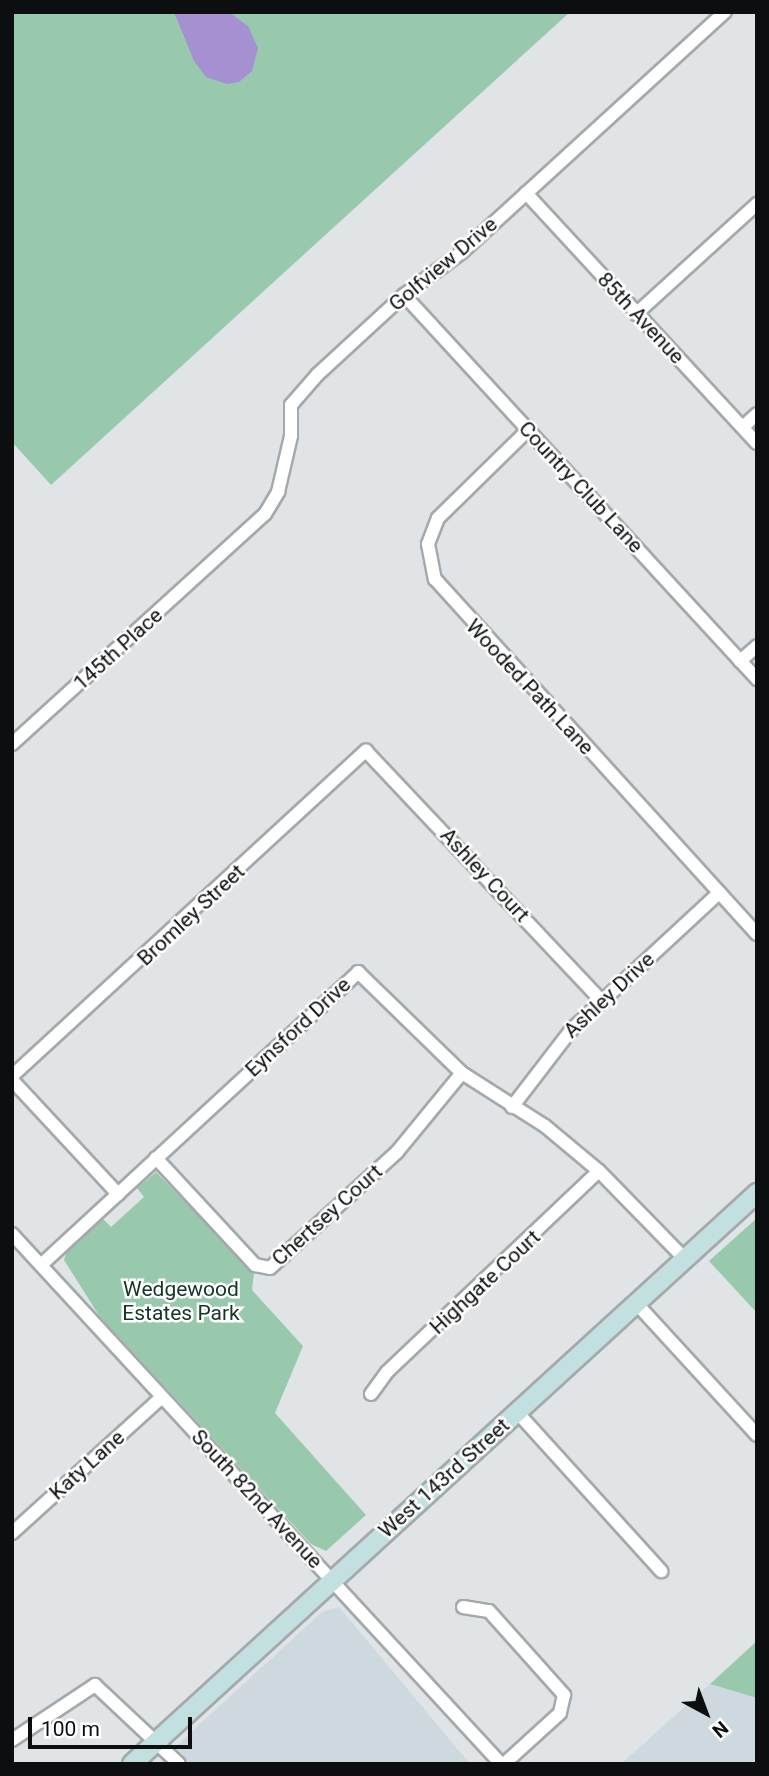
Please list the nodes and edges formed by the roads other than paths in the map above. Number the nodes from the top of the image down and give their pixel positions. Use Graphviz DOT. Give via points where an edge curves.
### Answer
graph roads {
  1 [pos="725,12"];
  2 [pos="526,193"];
  3 [pos="757,204"];
  4 [pos="404,295"];
  5 [pos="636,314"];
  6 [pos="757,414"];
  7 [pos="743,427"];
  8 [pos="528,430"];
  9 [pos="757,443"];
  10 [pos="224,553"];
  11 [pos="757,646"];
  12 [pos="740,661"];
  13 [pos="757,679"];
  14 [pos="12,744"];
  15 [pos="366,751"];
  16 [pos="719,893"];
  17 [pos="757,934"];
  18 [pos="602,1001"];
  19 [pos="462,1073"];
  20 [pos="12,1078"];
  21 [pos="512,1107"];
  22 [pos="156,1158"];
  23 [pos="599,1171"];
  24 [pos="757,1193"];
  25 [pos="118,1194"];
  26 [pos="12,1234"];
  27 [pos="685,1259"];
  28 [pos="41,1265"];
  29 [pos="636,1303"];
  30 [pos="371,1394"];
  31 [pos="162,1397"];
  32 [pos="517,1412"];
  33 [pos="757,1436"];
  34 [pos="12,1534"];
  35 [pos="661,1571"];
  36 [pos="333,1580"];
  37 [pos="463,1607"];
  38 [pos="12,1740"];
  39 [pos="156,1742"];
  40 [pos="132,1764"];
  41 [pos="179,1764"];
  42 [pos="502,1764"];
  1 -- 2 [label="street, Golfview Drive"];
  2 -- 4 [label="street, Golfview Drive" via="448,264"];
  2 -- 5 [label="street, 85th Avenue"];
  3 -- 5 [label="street"];
  4 -- 8 [label="street, Country Club Lane"];
  4 -- 10 [label="street, Golfview Drive" via="291,405 291,436 278,492 265,514"];
  5 -- 7 [label="street, 85th Avenue"];
  6 -- 7 [label="street"];
  7 -- 9 [label="street, 85th Avenue"];
  8 -- 12 [label="street, Country Club Lane"];
  8 -- 16 [label="street, Wooded Path Lane" via="438,518 428,544 435,579"];
  10 -- 14 [label="street, 145th Place"];
  11 -- 12 [label="street"];
  12 -- 13 [label="street, Country Club Lane"];
  15 -- 18 [label="street, Ashley Court"];
  15 -- 20 [label="street, Bromley Street"];
  16 -- 17 [label="street, Wooded Path Lane"];
  16 -- 18 [label="street, Ashley Drive"];
  18 -- 21 [label="street, Ashley Drive" via="550,1051"];
  19 -- 21 [label="street, Eynsford Drive"];
  19 -- 22 [label="street, Eynsford Drive" via="358,972"];
  19 -- 22 [label="street, Chertsey Court" via="397,1152 270,1268 255,1265"];
  20 -- 25 [label="street, Bromley Street"];
  21 -- 23 [label="street, Eynsford Drive" via="545,1126"];
  22 -- 25 [label="street, Eynsford Drive"];
  23 -- 27 [label="street, Eynsford Drive"];
  23 -- 30 [label="street, Highgate Court" via="387,1372"];
  24 -- 27 [label="main road, West 143rd Street"];
  25 -- 28 [label="street, Eynsford Drive"];
  26 -- 28 [label="street, South 82nd Avenue"];
  27 -- 29 [label="main road, West 143rd Street"];
  28 -- 31 [label="street, South 82nd Avenue"];
  29 -- 32 [label="main road, West 143rd Street"];
  29 -- 33 [label="street"];
  31 -- 34 [label="street, Katy Lane"];
  31 -- 36 [label="street, South 82nd Avenue"];
  32 -- 35 [label="street"];
  32 -- 36 [label="main road, West 143rd Street"];
  36 -- 39 [label="main road, West 143rd Street"];
  36 -- 42 [label="street, South 82nd Avenue"];
  37 -- 42 [label="street" via="489,1611 564,1695 560,1713"];
  38 -- 39 [label="street" via="94,1685"];
  39 -- 40 [label="main road, West 143rd Street"];
  39 -- 41 [label="street"];
}
